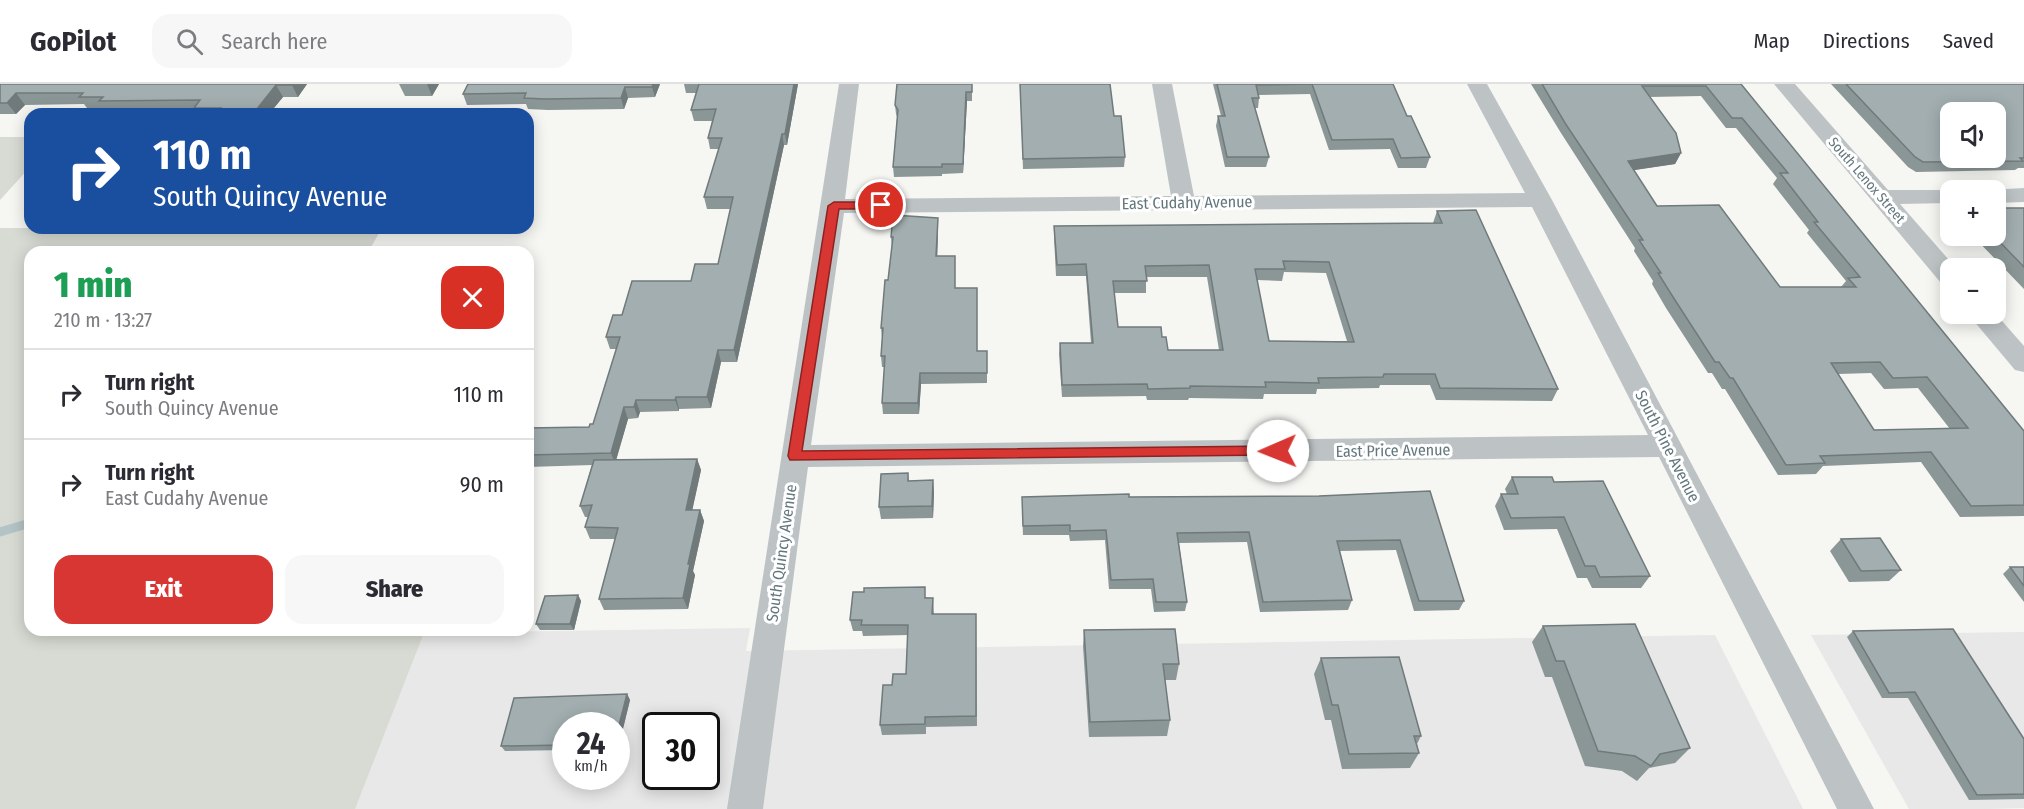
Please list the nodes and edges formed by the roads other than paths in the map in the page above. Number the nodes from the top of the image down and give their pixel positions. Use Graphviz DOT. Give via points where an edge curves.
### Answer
graph roads {
  1 [pos="849,84"];
  2 [pos="1162,84"];
  3 [pos="1477,84"];
  4 [pos="1784,84"];
  5 [pos="2024,195"];
  6 [pos="1940,196"];
  7 [pos="2006,196"];
  8 [pos="1882,197"];
  9 [pos="1540,200"];
  10 [pos="1184,202"];
  11 [pos="834,206"];
  12 [pos="1940,265"];
  13 [pos="1991,324"];
  14 [pos="2024,363"];
  15 [pos="1668,446"];
  16 [pos="795,456"];
  17 [pos="745,809"];
  18 [pos="1856,809"];
  1 -- 11 [label="street, South Quincy Avenue"];
  2 -- 10 [label="street"];
  3 -- 9 [label="street, South Pine Avenue"];
  4 -- 8 [label="street, South Lenox Street"];
  5 -- 7 [label="street"];
  6 -- 8 [label="street"];
  8 -- 12 [label="street, South Lenox Street"];
  9 -- 10 [label="street, East Cudahy Avenue"];
  9 -- 15 [label="street, South Pine Avenue"];
  10 -- 11 [label="street, East Cudahy Avenue"];
  11 -- 16 [label="street, South Quincy Avenue"];
  13 -- 14 [label="street"];
  15 -- 16 [label="street, East Price Avenue"];
  15 -- 18 [label="street, South Pine Avenue"];
  16 -- 17 [label="street, South Quincy Avenue"];
}
